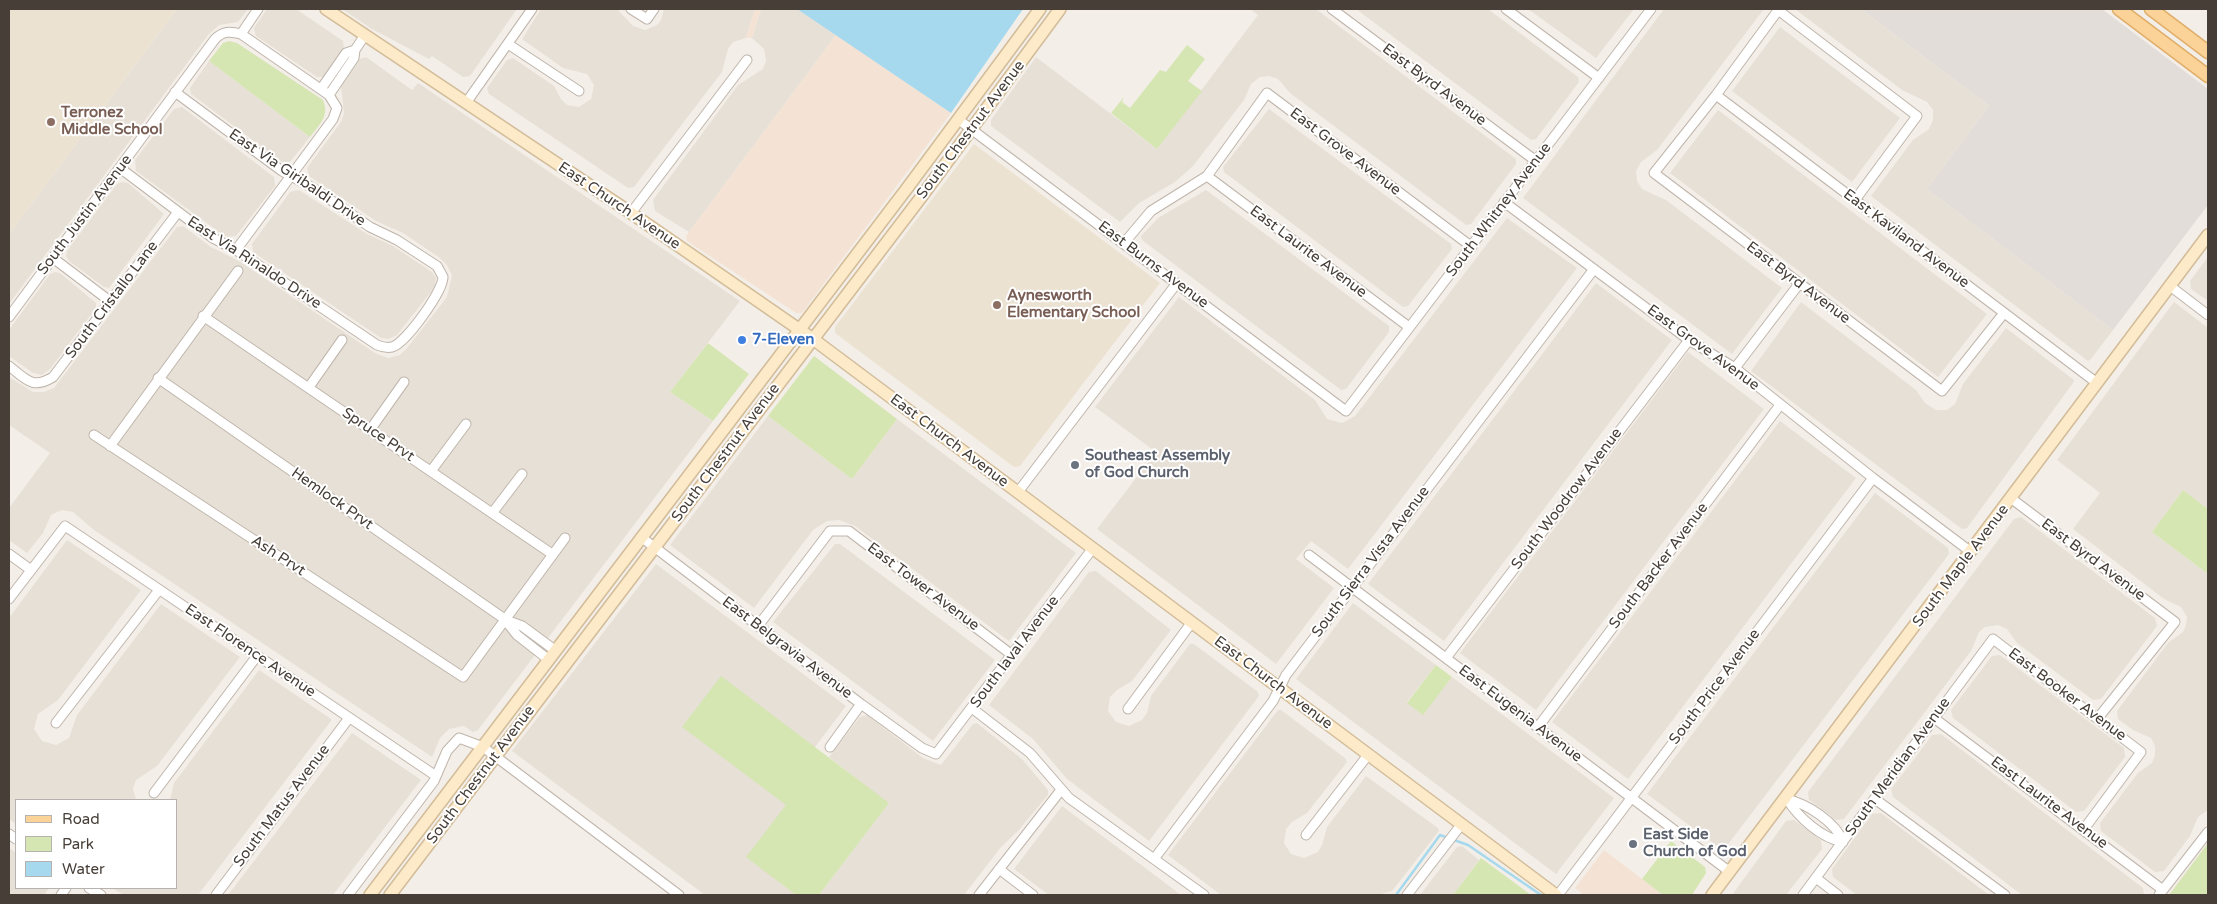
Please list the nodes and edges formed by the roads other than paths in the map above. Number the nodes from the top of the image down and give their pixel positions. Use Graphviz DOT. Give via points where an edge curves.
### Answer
graph roads {
  1 [pos="258,9"];
  2 [pos="326,9"];
  3 [pos="532,9"];
  4 [pos="632,9"];
  5 [pos="654,9"];
  6 [pos="1040,9"];
  7 [pos="1060,9"];
  8 [pos="1332,9"];
  9 [pos="1506,9"];
  10 [pos="1651,9"];
  11 [pos="2119,9"];
  12 [pos="2151,9"];
  13 [pos="1778,10"];
  14 [pos="240,34"];
  15 [pos="365,35"];
  16 [pos="508,44"];
  17 [pos="355,50"];
  18 [pos="2208,52"];
  19 [pos="747,60"];
  20 [pos="2208,76"];
  21 [pos="1599,78"];
  22 [pos="321,89"];
  23 [pos="579,91"];
  24 [pos="175,92"];
  25 [pos="329,95"];
  26 [pos="1716,95"];
  27 [pos="466,103"];
  28 [pos="959,120"];
  29 [pos="972,129"];
  30 [pos="1536,161"];
  31 [pos="120,168"];
  32 [pos="291,176"];
  33 [pos="1207,176"];
  34 [pos="1855,200"];
  35 [pos="1504,202"];
  36 [pos="178,212"];
  37 [pos="631,213"];
  38 [pos="2208,235"];
  39 [pos="1124,242"];
  40 [pos="1472,246"];
  41 [pos="236,250"];
  42 [pos="53,258"];
  43 [pos="1594,269"];
  44 [pos="238,272"];
  45 [pos="1177,283"];
  46 [pos="1799,284"];
  47 [pos="2170,286"];
  48 [pos="111,302"];
  49 [pos="2004,313"];
  50 [pos="2208,315"];
  51 [pos="203,316"];
  52 [pos="9,317"];
  53 [pos="1409,327"];
  54 [pos="800,330"];
  55 [pos="813,339"];
  56 [pos="342,340"];
  57 [pos="1689,340"];
  58 [pos="392,347"];
  59 [pos="9,366"];
  60 [pos="1735,368"];
  61 [pos="158,378"];
  62 [pos="404,382"];
  63 [pos="2097,383"];
  64 [pos="309,387"];
  65 [pos="1780,406"];
  66 [pos="1346,410"];
  67 [pos="466,424"];
  68 [pos="370,430"];
  69 [pos="94,436"];
  70 [pos="110,446"];
  71 [pos="431,471"];
  72 [pos="522,474"];
  73 [pos="1873,478"];
  74 [pos="1018,492"];
  75 [pos="2012,499"];
  76 [pos="493,512"];
  77 [pos="641,537"];
  78 [pos="565,538"];
  79 [pos="655,548"];
  80 [pos="1093,548"];
  81 [pos="1971,552"];
  82 [pos="9,554"];
  83 [pos="552,554"];
  84 [pos="1310,556"];
  85 [pos="31,570"];
  86 [pos="1352,587"];
  87 [pos="159,590"];
  88 [pos="9,599"];
  89 [pos="506,620"];
  90 [pos="1192,622"];
  91 [pos="758,626"];
  92 [pos="1993,639"];
  93 [pos="1012,655"];
  94 [pos="257,656"];
  95 [pos="553,656"];
  96 [pos="1446,658"];
  97 [pos="1279,688"];
  98 [pos="861,704"];
  99 [pos="973,709"];
  100 [pos="1128,709"];
  101 [pos="349,718"];
  102 [pos="1934,718"];
  103 [pos="2098,718"];
  104 [pos="56,723"];
  105 [pos="1538,727"];
  106 [pos="483,747"];
  107 [pos="830,747"];
  108 [pos="936,754"];
  109 [pos="1368,755"];
  110 [pos="495,757"];
  111 [pos="436,776"];
  112 [pos="1061,790"];
  113 [pos="154,792"];
  114 [pos="1632,798"];
  115 [pos="1786,799"];
  116 [pos="1875,799"];
  117 [pos="1461,825"];
  118 [pos="2084,829"];
  119 [pos="2208,832"];
  120 [pos="1306,836"];
  121 [pos="1843,842"];
  122 [pos="1154,859"];
  123 [pos="999,869"];
  124 [pos="1730,872"];
  125 [pos="1816,878"];
  126 [pos="2161,893"];
  127 [pos="216,895"];
  128 [pos="348,895"];
  129 [pos="370,895"];
  130 [pos="390,895"];
  131 [pos="679,895"];
  132 [pos="979,895"];
  133 [pos="1032,895"];
  134 [pos="1204,895"];
  135 [pos="1407,895"];
  136 [pos="1557,895"];
  137 [pos="1712,895"];
  138 [pos="1803,895"];
  139 [pos="1838,895"];
  140 [pos="2005,895"];
  1 -- 14 [label="street"];
  2 -- 15 [label="main road, East Church Avenue"];
  3 -- 16 [label="street"];
  4 -- 5 [label="street" via="648,19"];
  6 -- 28 [label="main road, South Chestnut Avenue"];
  7 -- 29 [label="main road, South Chestnut Avenue"];
  8 -- 30 [label="street, East Byrd Avenue"];
  9 -- 21 [label="street"];
  10 -- 21 [label="street, South Whitney Avenue"];
  11 -- 20 [label="main road"];
  12 -- 18 [label="main road"];
  13 -- 26 [label="street"];
  13 -- 34 [label="street" via="1917,116"];
  14 -- 22 [label="street"];
  14 -- 24 [label="street, South Justin Avenue" via="219,35"];
  15 -- 17 [label="street"];
  15 -- 27 [label="main road, East Church Avenue"];
  16 -- 23 [label="street"];
  16 -- 27 [label="street"];
  17 -- 22 [label="street" via="346,53"];
  17 -- 25 [label="street" via="354,58"];
  19 -- 37 [label="street"];
  21 -- 30 [label="street, South Whitney Avenue"];
  22 -- 25 [label="street"];
  24 -- 31 [label="street, South Justin Avenue"];
  24 -- 32 [label="street, East Via Giribaldi Drive"];
  25 -- 32 [label="street" via="335,102 336,114"];
  26 -- 34 [label="street, East Kaviland Avenue"];
  26 -- 46 [label="street, East Byrd Avenue" via="1654,174"];
  27 -- 37 [label="main road, East Church Avenue"];
  28 -- 29 [label="street, East Burns Avenue"];
  28 -- 54 [label="main road, South Chestnut Avenue"];
  29 -- 39 [label="street, East Burns Avenue"];
  29 -- 55 [label="main road, South Chestnut Avenue"];
  30 -- 35 [label="street, South Whitney Avenue"];
  31 -- 36 [label="street, East Via Rinaldo Drive"];
  31 -- 42 [label="street, South Justin Avenue"];
  32 -- 41 [label="street"];
  32 -- 58 [label="street, East Via Giribaldi Drive" via="437,266 443,277 440,291 403,339"];
  33 -- 39 [label="street" via="1151,211"];
  33 -- 40 [label="street, East Grove Avenue" via="1267,93"];
  33 -- 53 [label="street, East Laurite Avenue"];
  34 -- 49 [label="street, East Kaviland Avenue"];
  35 -- 40 [label="street, South Whitney Avenue"];
  35 -- 43 [label="street, East Grove Avenue"];
  36 -- 41 [label="street, East Via Rinaldo Drive" via="212,238"];
  36 -- 48 [label="street, South Cristallo Lane"];
  37 -- 54 [label="main road, East Church Avenue"];
  38 -- 47 [label="main road, South Maple Avenue"];
  39 -- 45 [label="street, East Burns Avenue"];
  40 -- 53 [label="street, South Whitney Avenue"];
  41 -- 58 [label="street, East Via Rinaldo Drive" via="377,345"];
  42 -- 48 [label="street"];
  42 -- 52 [label="street, South Justin Avenue"];
  43 -- 57 [label="street, East Grove Avenue"];
  43 -- 86 [label="street, South Sierra Vista Avenue"];
  44 -- 51 [label="street"];
  45 -- 66 [label="street, East Burns Avenue"];
  45 -- 74 [label="street"];
  46 -- 49 [label="street, East Byrd Avenue" via="1942,391"];
  46 -- 60 [label="street"];
  47 -- 50 [label="street"];
  47 -- 63 [label="main road, South Maple Avenue"];
  48 -- 59 [label="street, South Cristallo Lane" via="53,377 42,384 30,382"];
  49 -- 63 [label="street, East Kaviland Avenue"];
  51 -- 61 [label="street"];
  51 -- 64 [label="street, Spruce Prvt"];
  53 -- 66 [label="street, South Whitney Avenue"];
  54 -- 55 [label="main road, East Church Avenue"];
  54 -- 77 [label="main road, South Chestnut Avenue"];
  55 -- 74 [label="main road, East Church Avenue"];
  55 -- 79 [label="main road, South Chestnut Avenue"];
  56 -- 64 [label="street"];
  57 -- 60 [label="street, East Grove Avenue"];
  57 -- 96 [label="street, South Woodrow Avenue"];
  60 -- 65 [label="street, East Grove Avenue"];
  61 -- 70 [label="street"];
  61 -- 89 [label="street, Hemlock Prvt"];
  62 -- 68 [label="street"];
  63 -- 75 [label="main road, South Maple Avenue"];
  64 -- 68 [label="street, Spruce Prvt"];
  65 -- 73 [label="street, East Grove Avenue"];
  65 -- 105 [label="street, South Backer Avenue"];
  67 -- 71 [label="street"];
  68 -- 71 [label="street, Spruce Prvt"];
  69 -- 70 [label="street, Ash Prvt"];
  70 -- 89 [label="street, Ash Prvt" via="464,677"];
  71 -- 76 [label="street, Spruce Prvt"];
  72 -- 76 [label="street"];
  73 -- 81 [label="street, East Grove Avenue"];
  73 -- 114 [label="street, South Price Avenue"];
  74 -- 80 [label="main road, East Church Avenue"];
  75 -- 81 [label="main road, South Maple Avenue"];
  75 -- 103 [label="street, East Byrd Avenue" via="2175,622"];
  76 -- 83 [label="street, Spruce Prvt"];
  77 -- 79 [label="street, East Belgravia Avenue"];
  77 -- 95 [label="main road, South Chestnut Avenue"];
  78 -- 83 [label="street"];
  79 -- 91 [label="street, East Belgravia Avenue"];
  79 -- 110 [label="main road, South Chestnut Avenue"];
  80 -- 90 [label="main road, East Church Avenue"];
  80 -- 93 [label="street, South laval Avenue"];
  81 -- 115 [label="main road, South Maple Avenue"];
  82 -- 85 [label="street"];
  83 -- 89 [label="street"];
  84 -- 86 [label="street, East Eugenia Avenue"];
  85 -- 87 [label="street, East Florence Avenue" via="65,526"];
  85 -- 88 [label="street"];
  86 -- 96 [label="street, East Eugenia Avenue"];
  86 -- 97 [label="street, South Sierra Vista Avenue" via="1286,674"];
  87 -- 94 [label="street, East Florence Avenue"];
  87 -- 104 [label="street"];
  89 -- 95 [label="street, Hemlock Prvt" via="522,626"];
  90 -- 97 [label="main road, East Church Avenue"];
  90 -- 100 [label="street"];
  91 -- 93 [label="street, East Tower Avenue" via="830,530 848,531"];
  91 -- 98 [label="street, East Belgravia Avenue"];
  92 -- 102 [label="street, South Meridian Avenue"];
  92 -- 103 [label="street, East Booker Avenue"];
  93 -- 99 [label="street, South laval Avenue"];
  94 -- 101 [label="street, East Florence Avenue"];
  94 -- 113 [label="street"];
  95 -- 106 [label="main road, South Chestnut Avenue"];
  96 -- 105 [label="street, East Eugenia Avenue"];
  97 -- 109 [label="main road, East Church Avenue"];
  97 -- 122 [label="street, South Sierra Vista Avenue" via="1273,701"];
  98 -- 107 [label="street"];
  98 -- 108 [label="street, East Belgravia Avenue" via="922,748"];
  99 -- 108 [label="street, South laval Avenue"];
  99 -- 112 [label="street" via="1030,754"];
  101 -- 111 [label="street, East Florence Avenue"];
  101 -- 127 [label="street, South Matus Avenue"];
  102 -- 116 [label="street, South Meridian Avenue"];
  102 -- 118 [label="street, East Laurite Avenue"];
  103 -- 118 [label="street, East Booker Avenue" via="2142,752"];
  105 -- 114 [label="street, East Eugenia Avenue"];
  106 -- 110 [label="street"];
  106 -- 111 [label="street" via="460,738 447,751"];
  106 -- 129 [label="main road, South Chestnut Avenue"];
  109 -- 117 [label="main road, East Church Avenue"];
  109 -- 120 [label="street"];
  110 -- 130 [label="main road, South Chestnut Avenue"];
  110 -- 131 [label="street"];
  111 -- 128 [label="street"];
  112 -- 122 [label="street"];
  112 -- 123 [label="street"];
  114 -- 124 [label="street, East Eugenia Avenue"];
  114 -- 136 [label="street, South Price Avenue"];
  115 -- 121 [label="street" via="1801,803 1839,831"];
  115 -- 124 [label="main road, South Maple Avenue"];
  116 -- 121 [label="street, South Meridian Avenue"];
  116 -- 140 [label="street"];
  117 -- 135 [label="street"];
  117 -- 136 [label="main road, East Church Avenue"];
  118 -- 126 [label="street, East Laurite Avenue"];
  119 -- 126 [label="street"];
  121 -- 125 [label="street, South Meridian Avenue"];
  122 -- 134 [label="street"];
  123 -- 132 [label="street"];
  123 -- 133 [label="street"];
  124 -- 137 [label="main road, South Maple Avenue"];
  125 -- 138 [label="street, South Meridian Avenue"];
  125 -- 139 [label="street"];
}
